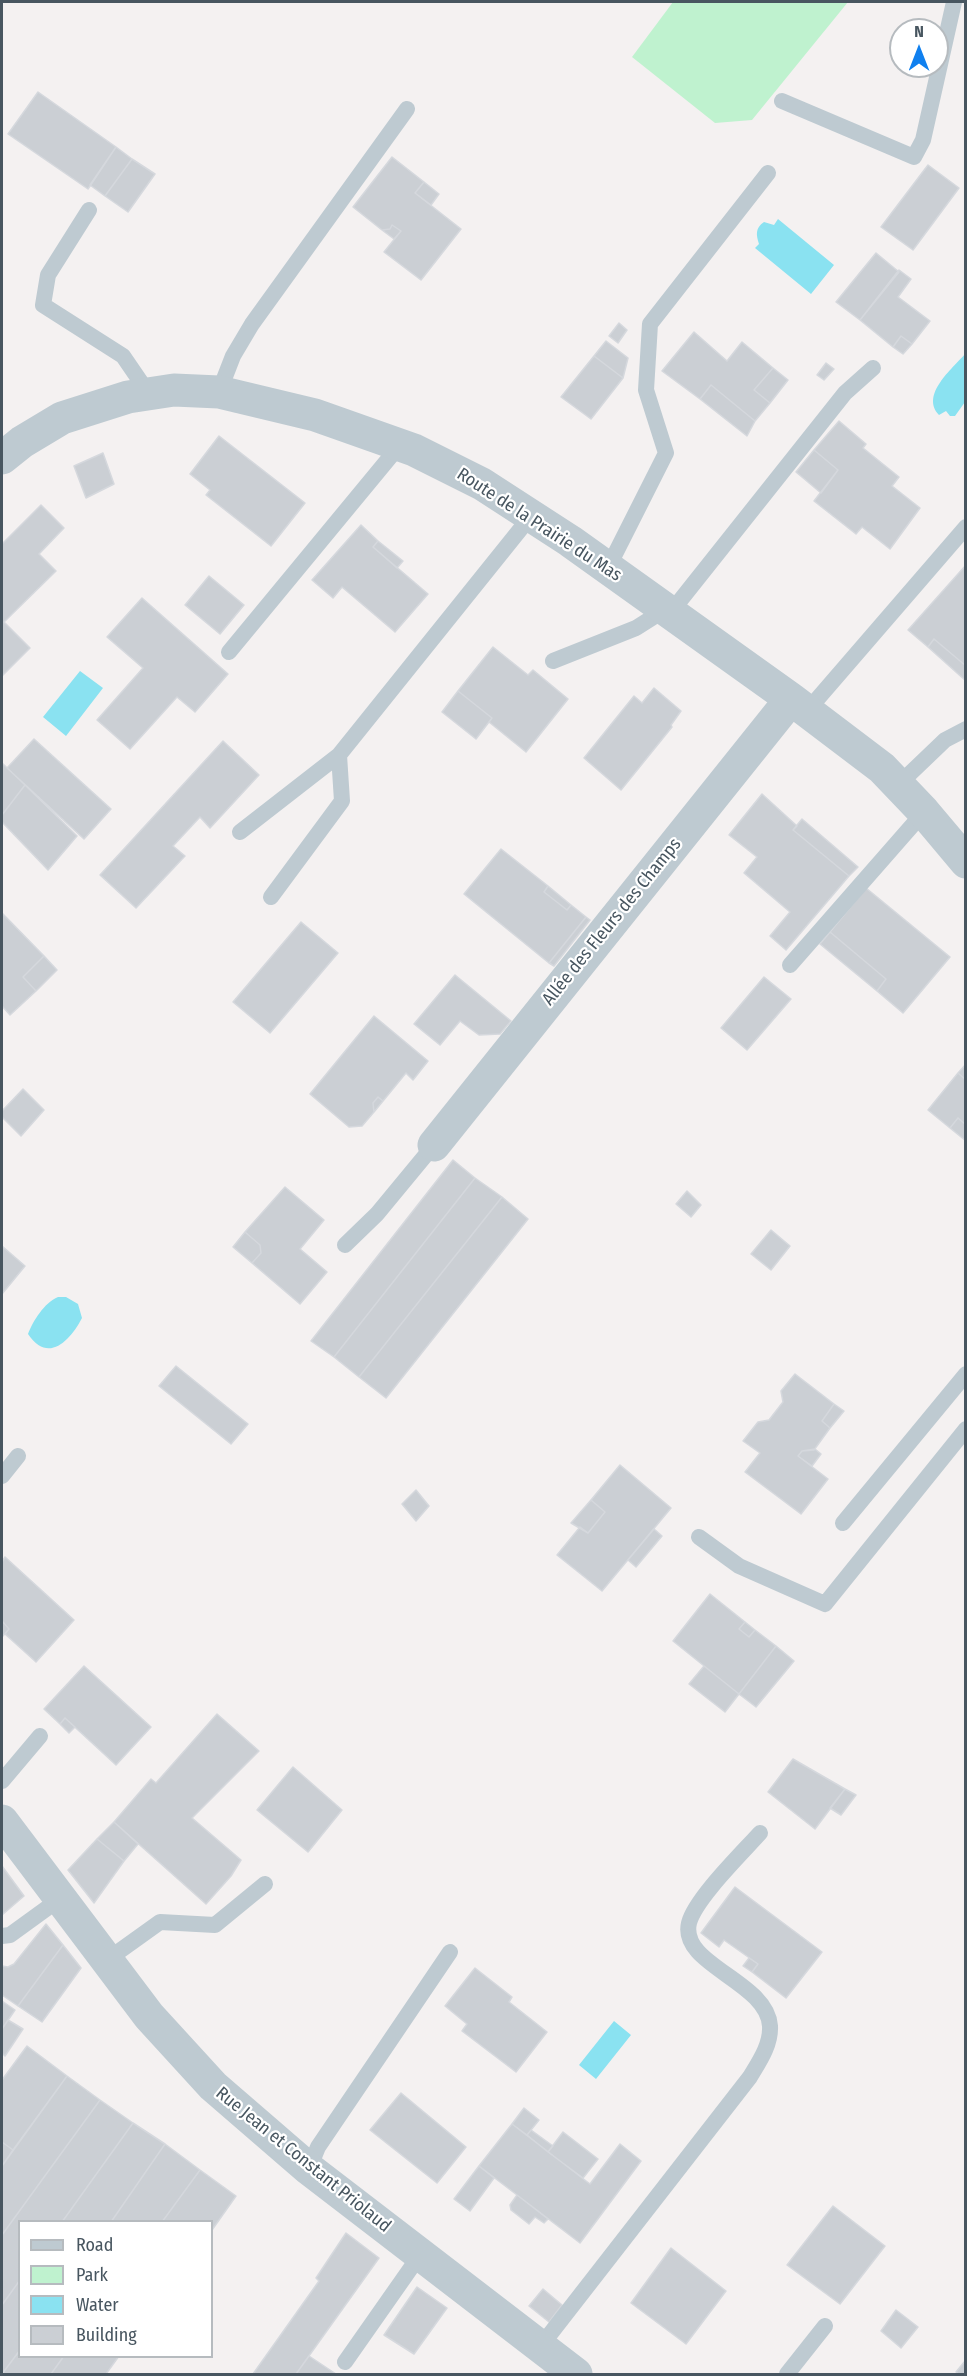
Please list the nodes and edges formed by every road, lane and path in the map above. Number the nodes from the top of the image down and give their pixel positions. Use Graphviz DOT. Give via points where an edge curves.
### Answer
graph roads {
  1 [pos="954,2"];
  2 [pos="782,101"];
  3 [pos="407,109"];
  4 [pos="768,173"];
  5 [pos="89,210"];
  6 [pos="873,368"];
  7 [pos="219,392"];
  8 [pos="149,394"];
  9 [pos="400,446"];
  10 [pos="2,458"];
  11 [pos="531,516"];
  12 [pos="966,527"];
  13 [pos="608,568"];
  14 [pos="668,610"];
  15 [pos="229,652"];
  16 [pos="553,661"];
  17 [pos="799,705"];
  18 [pos="966,729"];
  19 [pos="339,755"];
  20 [pos="898,785"];
  21 [pos="924,812"];
  22 [pos="240,832"];
  23 [pos="966,862"];
  24 [pos="271,897"];
  25 [pos="790,965"];
  26 [pos="434,1145"];
  27 [pos="345,1245"];
  28 [pos="966,1374"];
  29 [pos="966,1429"];
  30 [pos="18,1456"];
  31 [pos="2,1476"];
  32 [pos="843,1523"];
  33 [pos="699,1537"];
  34 [pos="40,1736"];
  35 [pos="2,1781"];
  36 [pos="2,1821"];
  37 [pos="760,1833"];
  38 [pos="266,1884"];
  39 [pos="62,1898"];
  40 [pos="2,1936"];
  41 [pos="450,1952"];
  42 [pos="108,1960"];
  43 [pos="309,2169"];
  44 [pos="420,2255"];
  45 [pos="825,2326"];
  46 [pos="540,2347"];
  47 [pos="345,2362"];
  48 [pos="576,2374"];
  49 [pos="787,2374"];
  1 -- 2 [label="lane" via="922,140 914,156"];
  3 -- 7 [label="lane" via="252,324 233,356"];
  4 -- 13 [label="lane" via="650,324 646,390 666,453"];
  5 -- 8 [label="lane" via="48,275 43,305 123,356"];
  6 -- 14 [label="lane" via="845,393"];
  7 -- 8 [label="street, Route de la Prairie du Mas" via="174,390"];
  7 -- 9 [label="street, Route de la Prairie du Mas" via="315,415"];
  8 -- 10 [label="street, Route de la Prairie du Mas" via="62,418"];
  9 -- 11 [label="street, Route de la Prairie du Mas" via="482,484"];
  9 -- 15 [label="lane"];
  11 -- 13 [label="street, Route de la Prairie du Mas"];
  11 -- 19 [label="lane"];
  12 -- 17 [label="lane, Allée des Fleurs des Champs"];
  13 -- 14 [label="street, Route de la Prairie du Mas"];
  14 -- 16 [label="lane" via="636,628"];
  14 -- 17 [label="street, Route de la Prairie du Mas"];
  17 -- 20 [label="street, Route de la Prairie du Mas" via="882,768"];
  17 -- 26 [label="street, Allée des Fleurs des Champs"];
  18 -- 20 [label="lane" via="945,740"];
  19 -- 22 [label="lane"];
  19 -- 24 [label="lane" via="342,801"];
  20 -- 21 [label="street, Route de la Prairie du Mas"];
  21 -- 23 [label="street, Route de la Prairie du Mas"];
  21 -- 25 [label="lane"];
  26 -- 27 [label="lane" via="377,1214"];
  28 -- 32 [label="lane"];
  29 -- 33 [label="lane" via="825,1604 739,1566"];
  30 -- 31 [label="lane"];
  34 -- 35 [label="lane"];
  36 -- 39 [label="street, Rue Jean et Constant Priolaud"];
  37 -- 46 [label="lane" via="699,1904 687,1933 699,1953 763,2005 770,2026 767,2047 750,2077"];
  38 -- 42 [label="lane" via="215,1925 160,1922"];
  39 -- 40 [label="lane" via="10,1935"];
  39 -- 42 [label="street, Rue Jean et Constant Priolaud"];
  41 -- 43 [label="lane" via="318,2147"];
  42 -- 43 [label="street, Rue Jean et Constant Priolaud" via="149,2016 213,2086"];
  43 -- 44 [label="street, Rue Jean et Constant Priolaud"];
  44 -- 46 [label="street, Rue Jean et Constant Priolaud"];
  44 -- 47 [label="lane"];
  45 -- 49 [label="lane"];
  46 -- 48 [label="street, Rue Jean et Constant Priolaud"];
}
